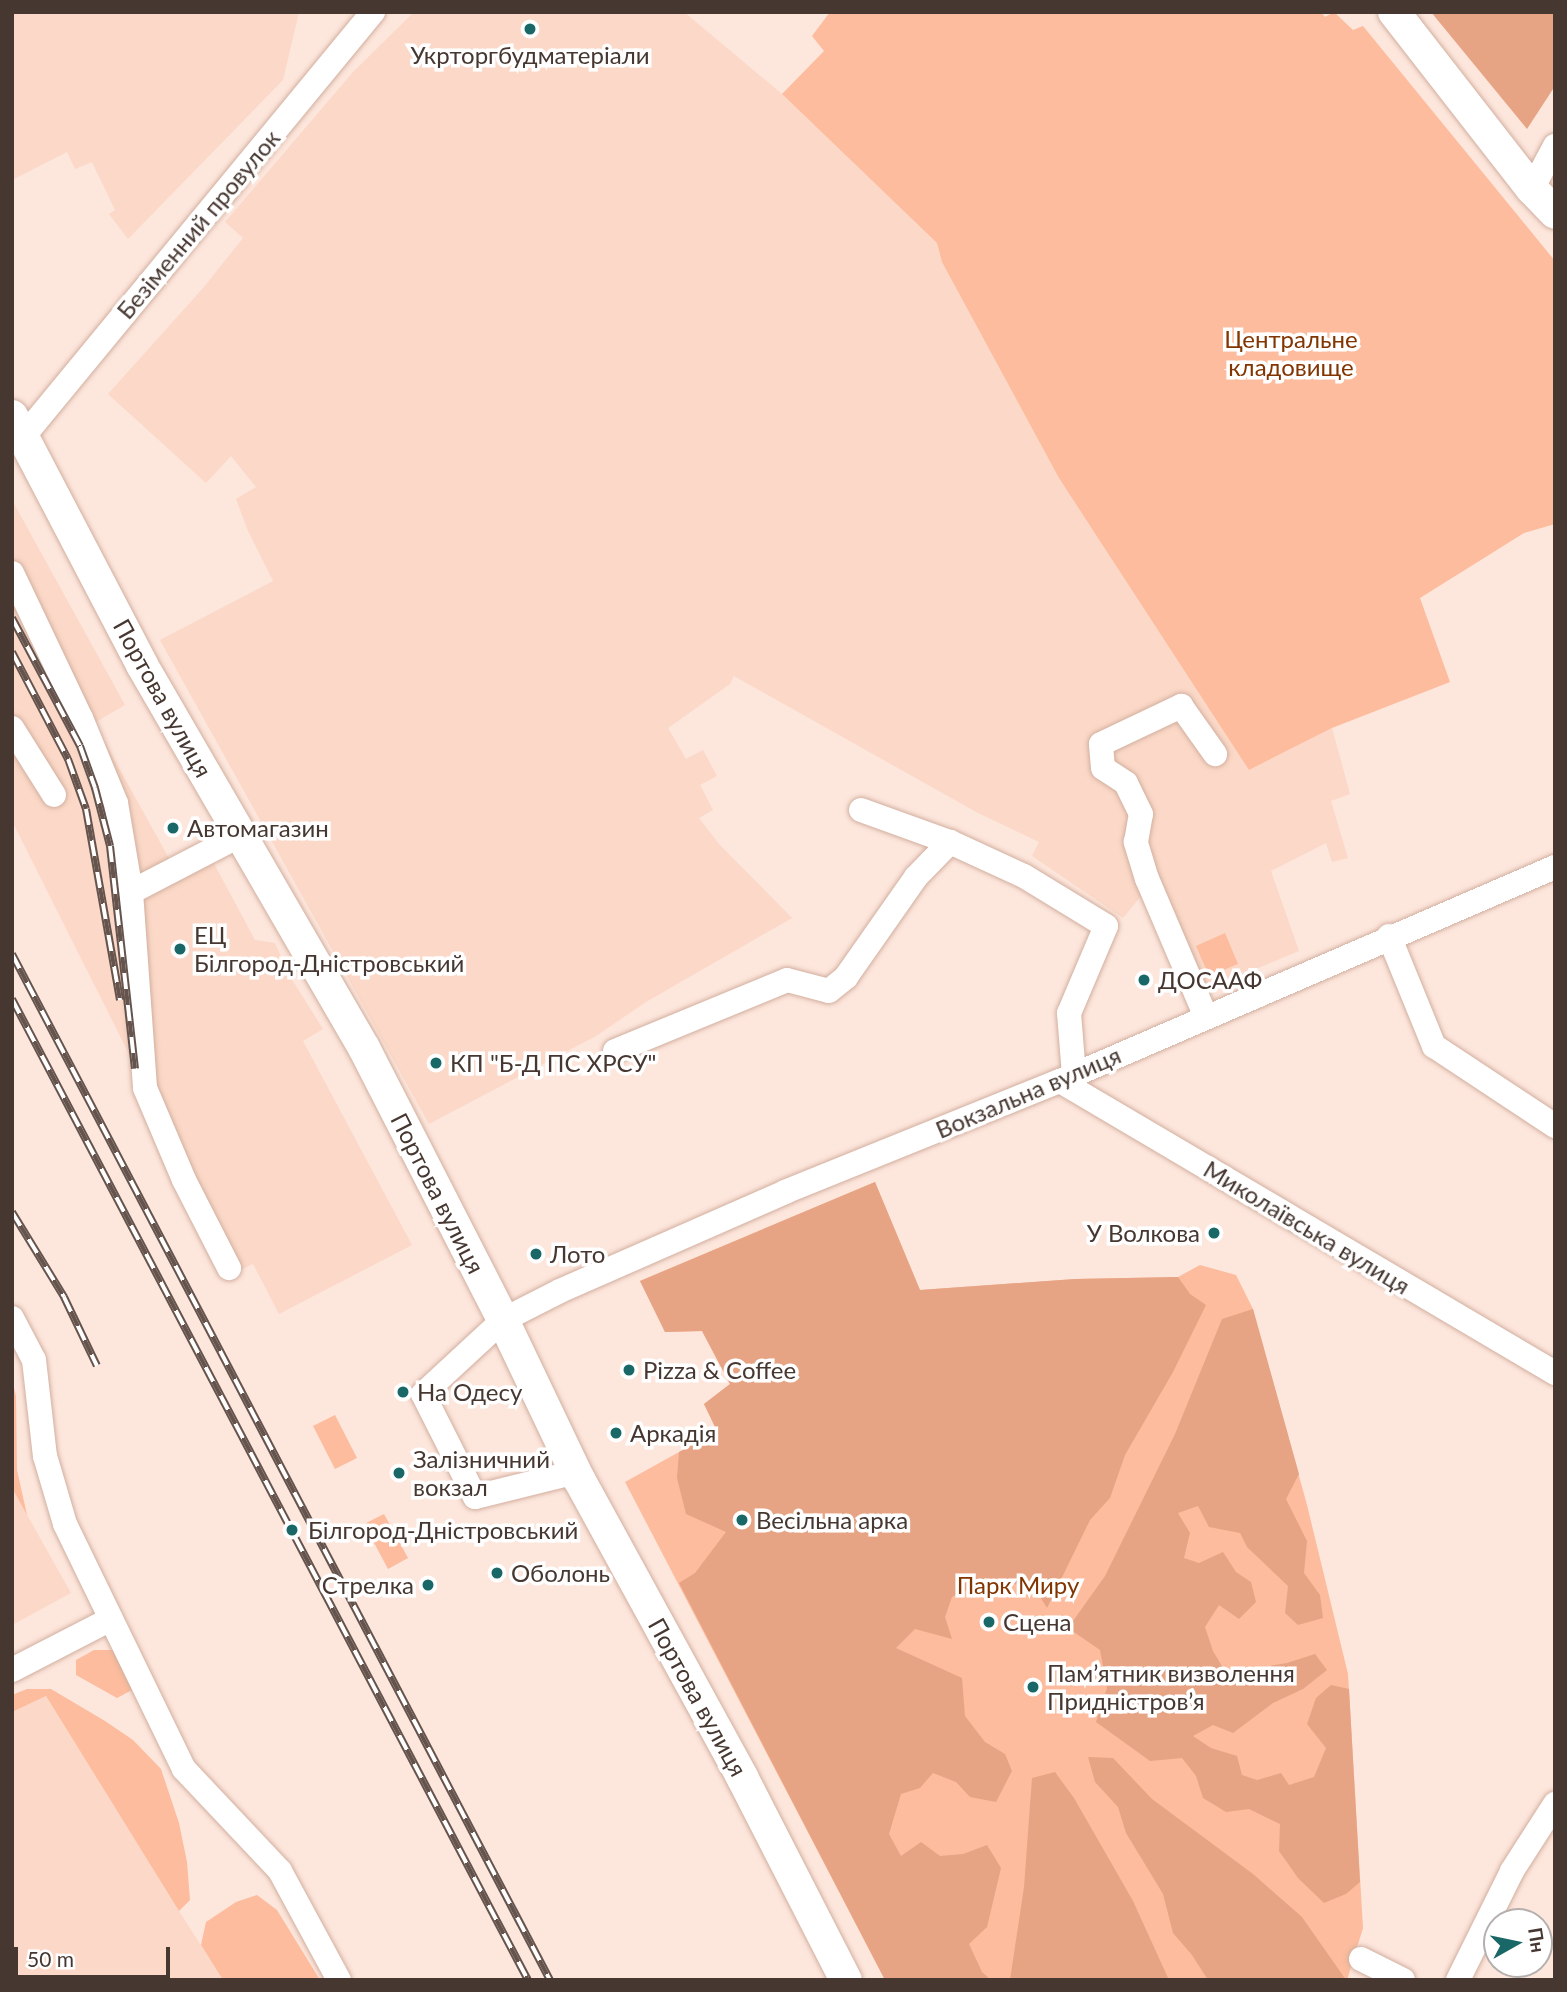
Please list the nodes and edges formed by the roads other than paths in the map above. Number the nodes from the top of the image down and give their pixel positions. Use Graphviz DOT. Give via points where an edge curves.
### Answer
graph roads {
  1 [pos="373,12"];
  2 [pos="1394,12"];
  3 [pos="1555,146"];
  4 [pos="1532,189"];
  5 [pos="1555,213"];
  6 [pos="16,431"];
  7 [pos="12,573"];
  8 [pos="12,728"];
  9 [pos="1215,754"];
  10 [pos="54,795"];
  11 [pos="861,810"];
  12 [pos="241,835"];
  13 [pos="950,842"];
  14 [pos="1555,867"];
  15 [pos="131,892"];
  16 [pos="1389,936"];
  17 [pos="1206,1017"];
  18 [pos="615,1051"];
  19 [pos="1067,1078"];
  20 [pos="1555,1126"];
  21 [pos="229,1268"];
  22 [pos="12,1318"];
  23 [pos="503,1320"];
  24 [pos="1555,1373"];
  25 [pos="576,1472"];
  26 [pos="111,1619"];
  27 [pos="12,1670"];
  28 [pos="1555,1804"];
  29 [pos="1362,1959"];
  30 [pos="339,1980"];
  31 [pos="846,1980"];
  32 [pos="1403,1980"];
  33 [pos="1458,1980"];
  1 -- 6 [label="street, Безіменний провулок"];
  2 -- 4 [label="main road"];
  3 -- 4 [label="street"];
  4 -- 5 [label="main road"];
  6 -- 12 [label="main road, Портова вулиця" via="142,665"];
  7 -- 15 [label="street" via="82,718 116,803"];
  8 -- 10 [label="street"];
  9 -- 17 [label="street" via="1181,706 1101,744 1103,768 1126,783 1141,814 1136,842 1143,867"];
  11 -- 13 [label="street"];
  12 -- 15 [label="street"];
  12 -- 23 [label="main road, Портова вулиця" via="364,1048"];
  13 -- 18 [label="street" via="916,877 846,978 829,991 787,980"];
  13 -- 19 [label="street" via="1024,876 1106,926 1069,1013"];
  14 -- 16 [label="street, Вокзальна вулиця"];
  15 -- 21 [label="street" via="145,1088 184,1180"];
  16 -- 17 [label="street, Вокзальна вулиця"];
  16 -- 20 [label="street" via="1434,1046"];
  17 -- 19 [label="street, Вокзальна вулиця"];
  19 -- 23 [label="street, Вокзальна вулиця" via="785,1192"];
  19 -- 24 [label="street, Миколаївська вулиця"];
  22 -- 26 [label="street" via="34,1360 45,1456 65,1524"];
  23 -- 25 [label="main road, Портова вулиця"];
  23 -- 25 [label="street, Вокзальна вулиця" via="423,1394 475,1497"];
  25 -- 31 [label="main road, Портова вулиця"];
  26 -- 27 [label="street"];
  26 -- 30 [label="street" via="184,1769 280,1871"];
  28 -- 33 [label="street" via="1512,1871"];
  29 -- 32 [label="street"];
}
